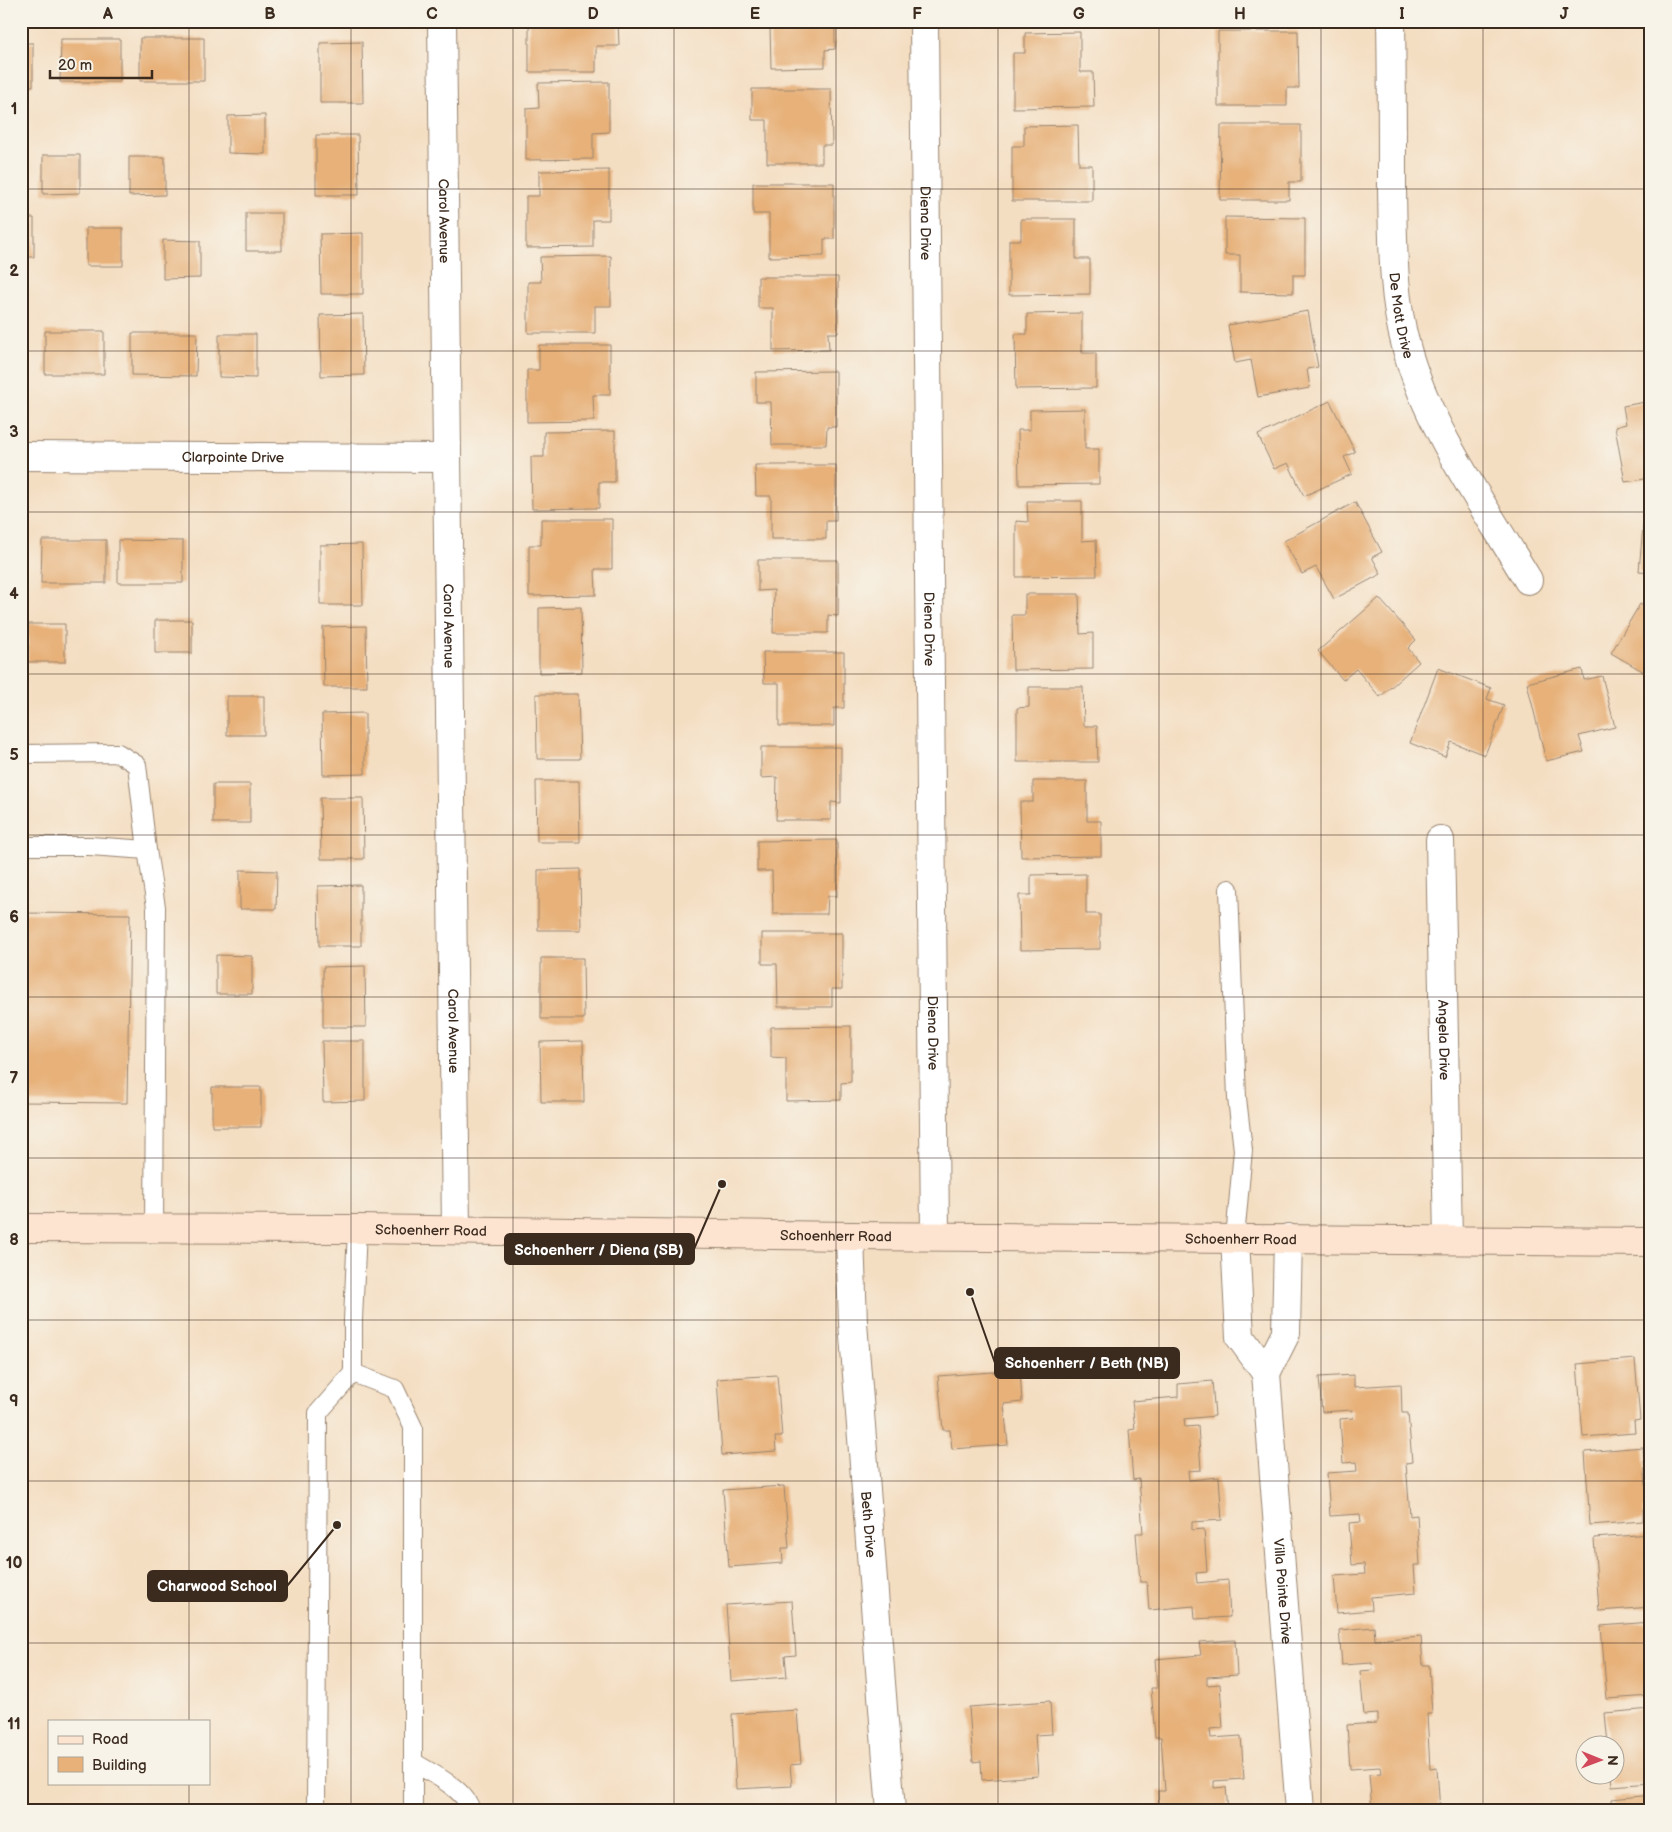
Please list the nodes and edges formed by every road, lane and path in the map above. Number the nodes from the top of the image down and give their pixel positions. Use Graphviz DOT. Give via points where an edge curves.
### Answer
graph roads {
  1 [pos="442,21"];
  2 [pos="924,21"];
  3 [pos="1391,21"];
  4 [pos="21,456"];
  5 [pos="446,458"];
  6 [pos="1528,580"];
  7 [pos="21,754"];
  8 [pos="1440,840"];
  9 [pos="21,846"];
  10 [pos="147,850"];
  11 [pos="1229,888"];
  12 [pos="21,1228"];
  13 [pos="154,1229"];
  14 [pos="357,1229"];
  15 [pos="456,1230"];
  16 [pos="850,1236"];
  17 [pos="935,1236"];
  18 [pos="1235,1238"];
  19 [pos="1288,1238"];
  20 [pos="1448,1239"];
  21 [pos="1651,1242"];
  22 [pos="353,1373"];
  23 [pos="1266,1373"];
  24 [pos="413,1762"];
  25 [pos="316,1811"];
  26 [pos="413,1811"];
  27 [pos="471,1811"];
  28 [pos="891,1811"];
  29 [pos="1300,1811"];
  1 -- 5 [label="street, Carol Avenue"];
  2 -- 17 [label="street, Diena Drive"];
  3 -- 6 [label="street, De Mott Drive" via="1393,232 1397,297 1406,345 1424,397 1446,440"];
  4 -- 5 [label="street, Clarpointe Drive"];
  5 -- 15 [label="street, Carol Avenue"];
  7 -- 10 [label="lane" via="118,753 137,765"];
  8 -- 20 [label="street, Angela Drive"];
  9 -- 10 [label="lane"];
  10 -- 13 [label="lane" via="156,907"];
  11 -- 18 [label="lane" via="1242,1150"];
  12 -- 13 [label="main road, Schoenherr Road"];
  13 -- 14 [label="main road, Schoenherr Road"];
  14 -- 15 [label="main road, Schoenherr Road"];
  14 -- 22 [label="lane"];
  15 -- 16 [label="main road, Schoenherr Road"];
  16 -- 17 [label="main road, Schoenherr Road"];
  16 -- 28 [label="street, Beth Drive" via="853,1323"];
  17 -- 18 [label="main road, Schoenherr Road"];
  18 -- 19 [label="main road, Schoenherr Road"];
  18 -- 23 [label="street" via="1240,1337"];
  19 -- 20 [label="main road, Schoenherr Road"];
  19 -- 23 [label="street" via="1286,1333"];
  20 -- 21 [label="main road, Schoenherr Road"];
  22 -- 24 [label="lane" via="395,1389 413,1427"];
  22 -- 25 [label="lane" via="318,1413"];
  23 -- 29 [label="street, Villa Pointe Drive"];
  24 -- 26 [label="lane"];
  24 -- 27 [label="lane" via="460,1794"];
}
